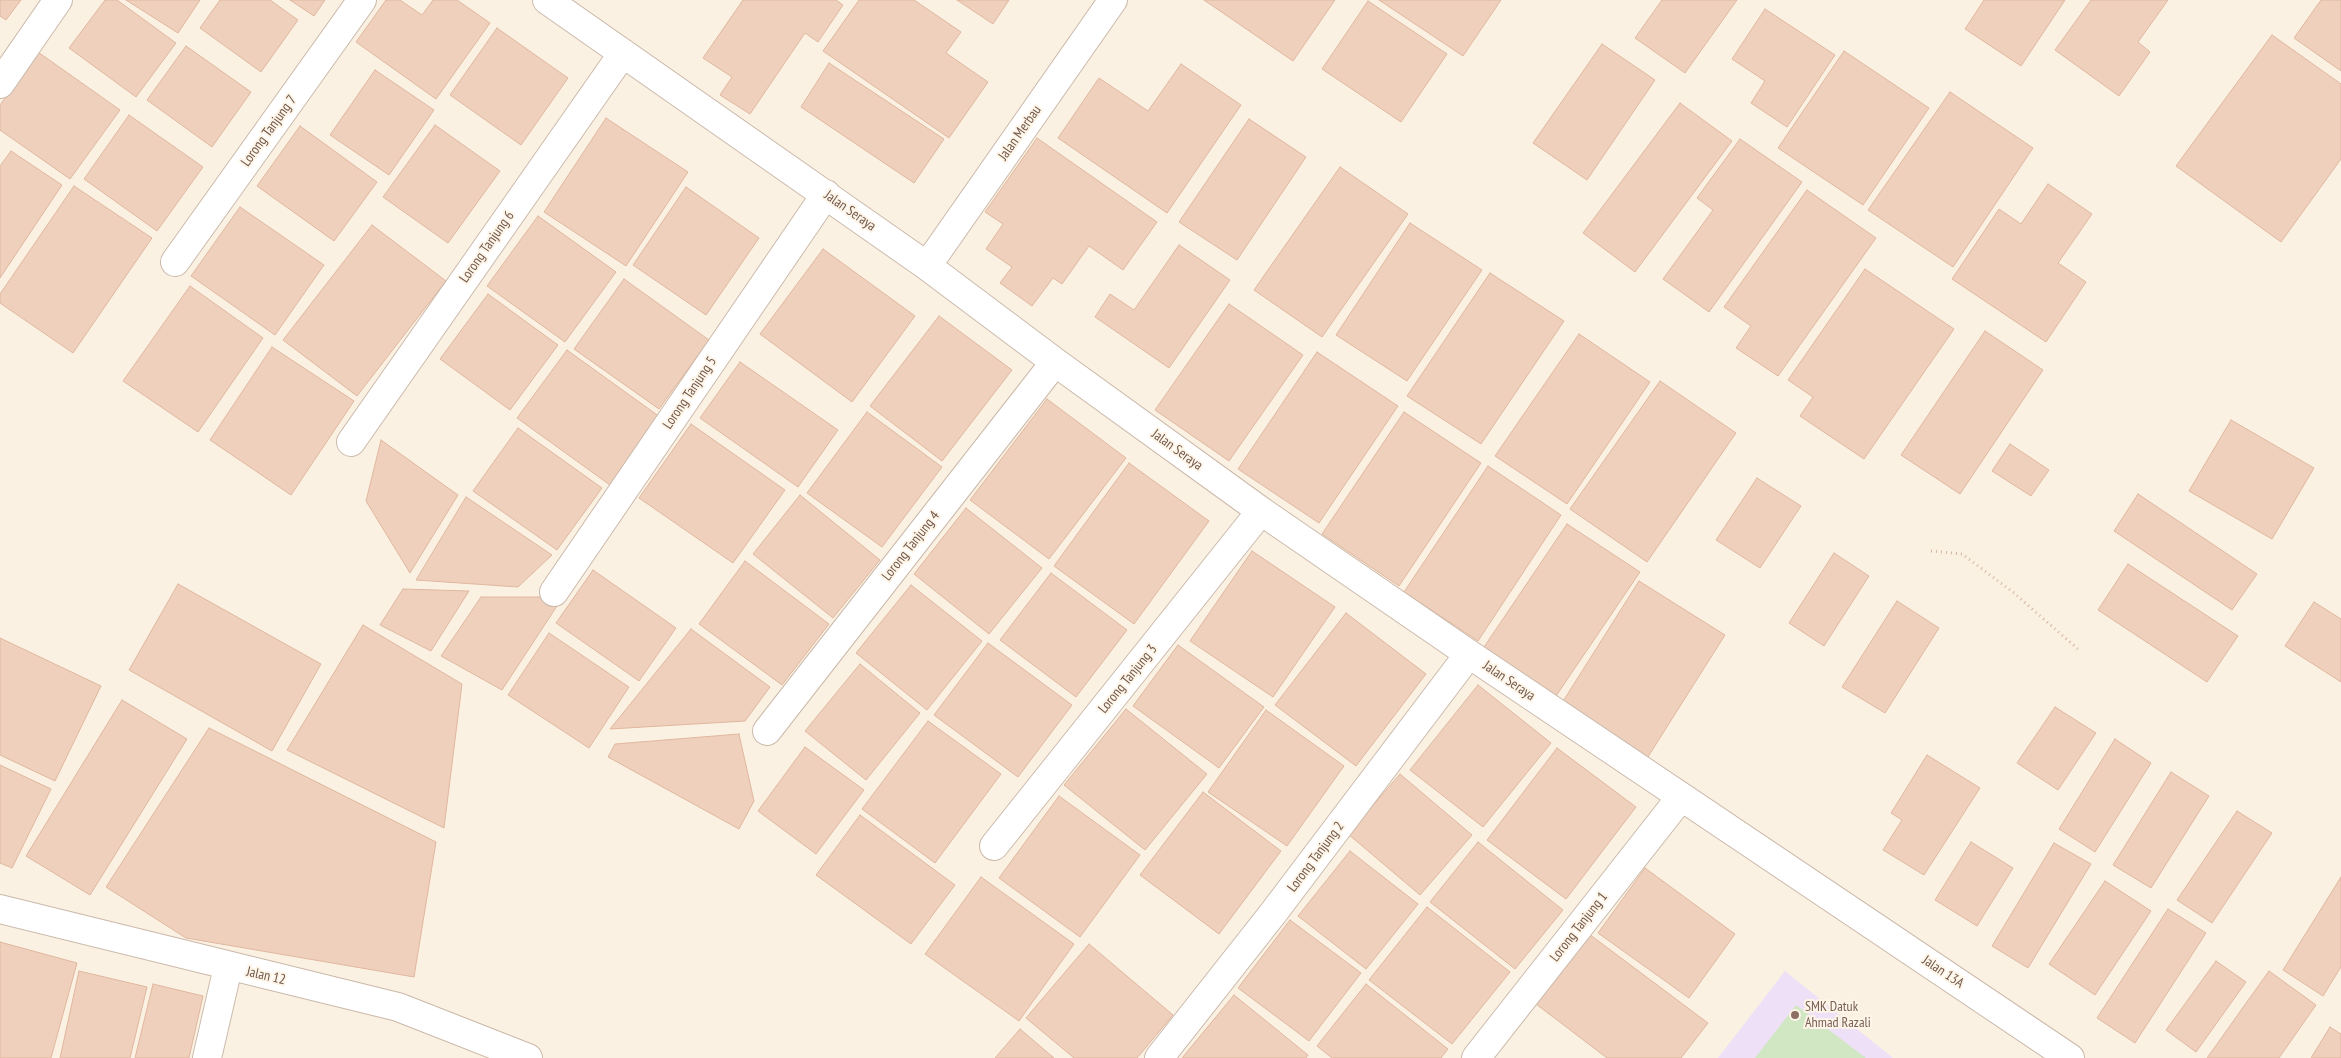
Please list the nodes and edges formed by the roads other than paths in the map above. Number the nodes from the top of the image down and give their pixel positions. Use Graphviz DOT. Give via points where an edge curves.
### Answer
graph roads {
  1 [pos="58,0"];
  2 [pos="362,0"];
  3 [pos="547,0"];
  4 [pos="1113,0"];
  5 [pos="624,52"];
  6 [pos="0,84"];
  7 [pos="826,194"];
  8 [pos="175,262"];
  9 [pos="927,266"];
  10 [pos="1055,362"];
  11 [pos="351,442"];
  12 [pos="1261,511"];
  13 [pos="554,592"];
  14 [pos="1469,654"];
  15 [pos="767,731"];
  16 [pos="1681,797"];
  17 [pos="994,846"];
  18 [pos="1817,886"];
  19 [pos="0,910"];
  20 [pos="228,967"];
  21 [pos="207,1058"];
  22 [pos="528,1058"];
  23 [pos="1159,1058"];
  24 [pos="1476,1058"];
  25 [pos="2070,1058"];
  1 -- 6 [label="street"];
  2 -- 8 [label="street, Lorong Tanjung 7"];
  3 -- 5 [label="street, Jalan Seraya"];
  4 -- 9 [label="street, Jalan Merbau"];
  5 -- 7 [label="street, Jalan Seraya"];
  5 -- 11 [label="street, Lorong Tanjung 6"];
  7 -- 9 [label="street, Jalan Seraya"];
  7 -- 13 [label="street, Lorong Tanjung 5"];
  9 -- 10 [label="street, Jalan Seraya"];
  10 -- 12 [label="street, Jalan Seraya"];
  10 -- 15 [label="street, Lorong Tanjung 4"];
  12 -- 14 [label="street, Jalan Seraya"];
  12 -- 17 [label="street, Lorong Tanjung 3"];
  14 -- 16 [label="street, Jalan Seraya"];
  14 -- 23 [label="street, Lorong Tanjung 2"];
  16 -- 18 [label="street, Jalan Seraya"];
  16 -- 24 [label="street, Lorong Tanjung 1"];
  18 -- 25 [label="street, Jalan 13A"];
  19 -- 20 [label="street, Jalan 12"];
  20 -- 21 [label="street"];
  20 -- 22 [label="street, Jalan 12" via="398,1007"];
}
